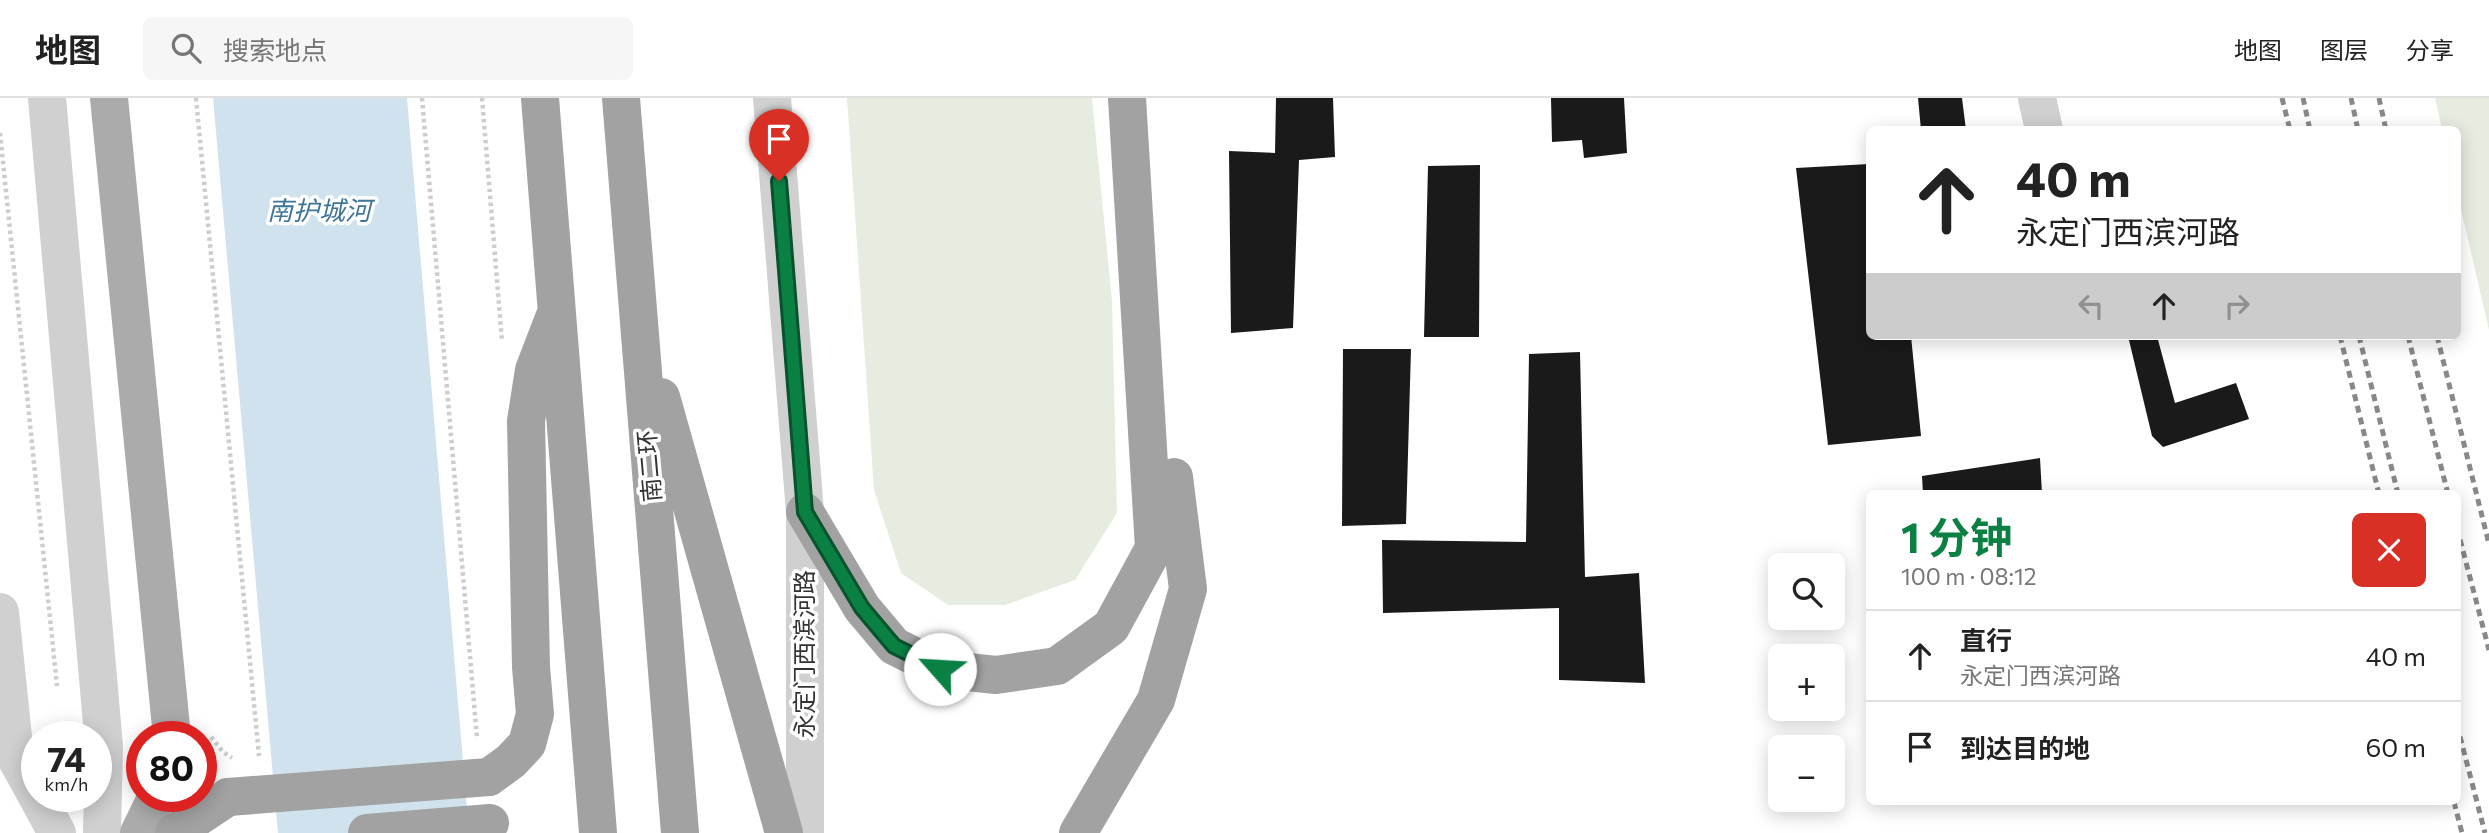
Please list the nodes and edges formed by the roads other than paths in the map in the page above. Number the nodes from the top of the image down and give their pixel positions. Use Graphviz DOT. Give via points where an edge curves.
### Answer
graph roads {
  1 [pos="21,98"];
  2 [pos="47,98"];
  3 [pos="109,98"];
  4 [pos="540,98"];
  5 [pos="621,98"];
  6 [pos="772,98"];
  7 [pos="1126,98"];
  8 [pos="1139,98"];
  9 [pos="2037,98"];
  10 [pos="2044,126"];
  11 [pos="558,306"];
  12 [pos="638,313"];
  13 [pos="805,512"];
  14 [pos="0,612"];
  15 [pos="76,721"];
  16 [pos="189,721"];
  17 [pos="21,767"];
  18 [pos="223,781"];
  19 [pos="46,812"];
  20 [pos="87,812"];
  21 [pos="149,812"];
  22 [pos="499,828"];
  23 [pos="57,833"];
  24 [pos="90,833"];
  25 [pos="102,833"];
  26 [pos="139,833"];
  27 [pos="174,833"];
  28 [pos="367,833"];
  29 [pos="598,833"];
  30 [pos="680,833"];
  31 [pos="784,833"];
  32 [pos="805,833"];
  33 [pos="1077,833"];
  1 -- 15 [label="street"];
  2 -- 25 [label="street" via="103,746"];
  3 -- 16 [label="main road"];
  4 -- 11 [label="highway"];
  5 -- 12 [label="highway, 南二环"];
  6 -- 13 [label="street, 永定门西滨河路"];
  7 -- 13 [label="highway" via="1154,548 1111,627 1057,666 996,675 940,669 894,646 862,608"];
  8 -- 33 [label="highway" via="1188,589 1156,700"];
  9 -- 10 [label="street"];
  11 -- 18 [label="highway, bridge" via="534,369 526,421 535,714 527,744 511,761"];
  11 -- 29 [label="highway"];
  12 -- 30 [label="highway, 南二环"];
  12 -- 31 [label="highway"];
  13 -- 32 [label="street, 永定门西滨河路"];
  14 -- 17 [label="street" via="15,756"];
  18 -- 27 [label="highway"];
  19 -- 23 [label="street"];
  20 -- 24 [label="street"];
  21 -- 26 [label="main road"];
  22 -- 28 [label="highway, bridge"];
}
